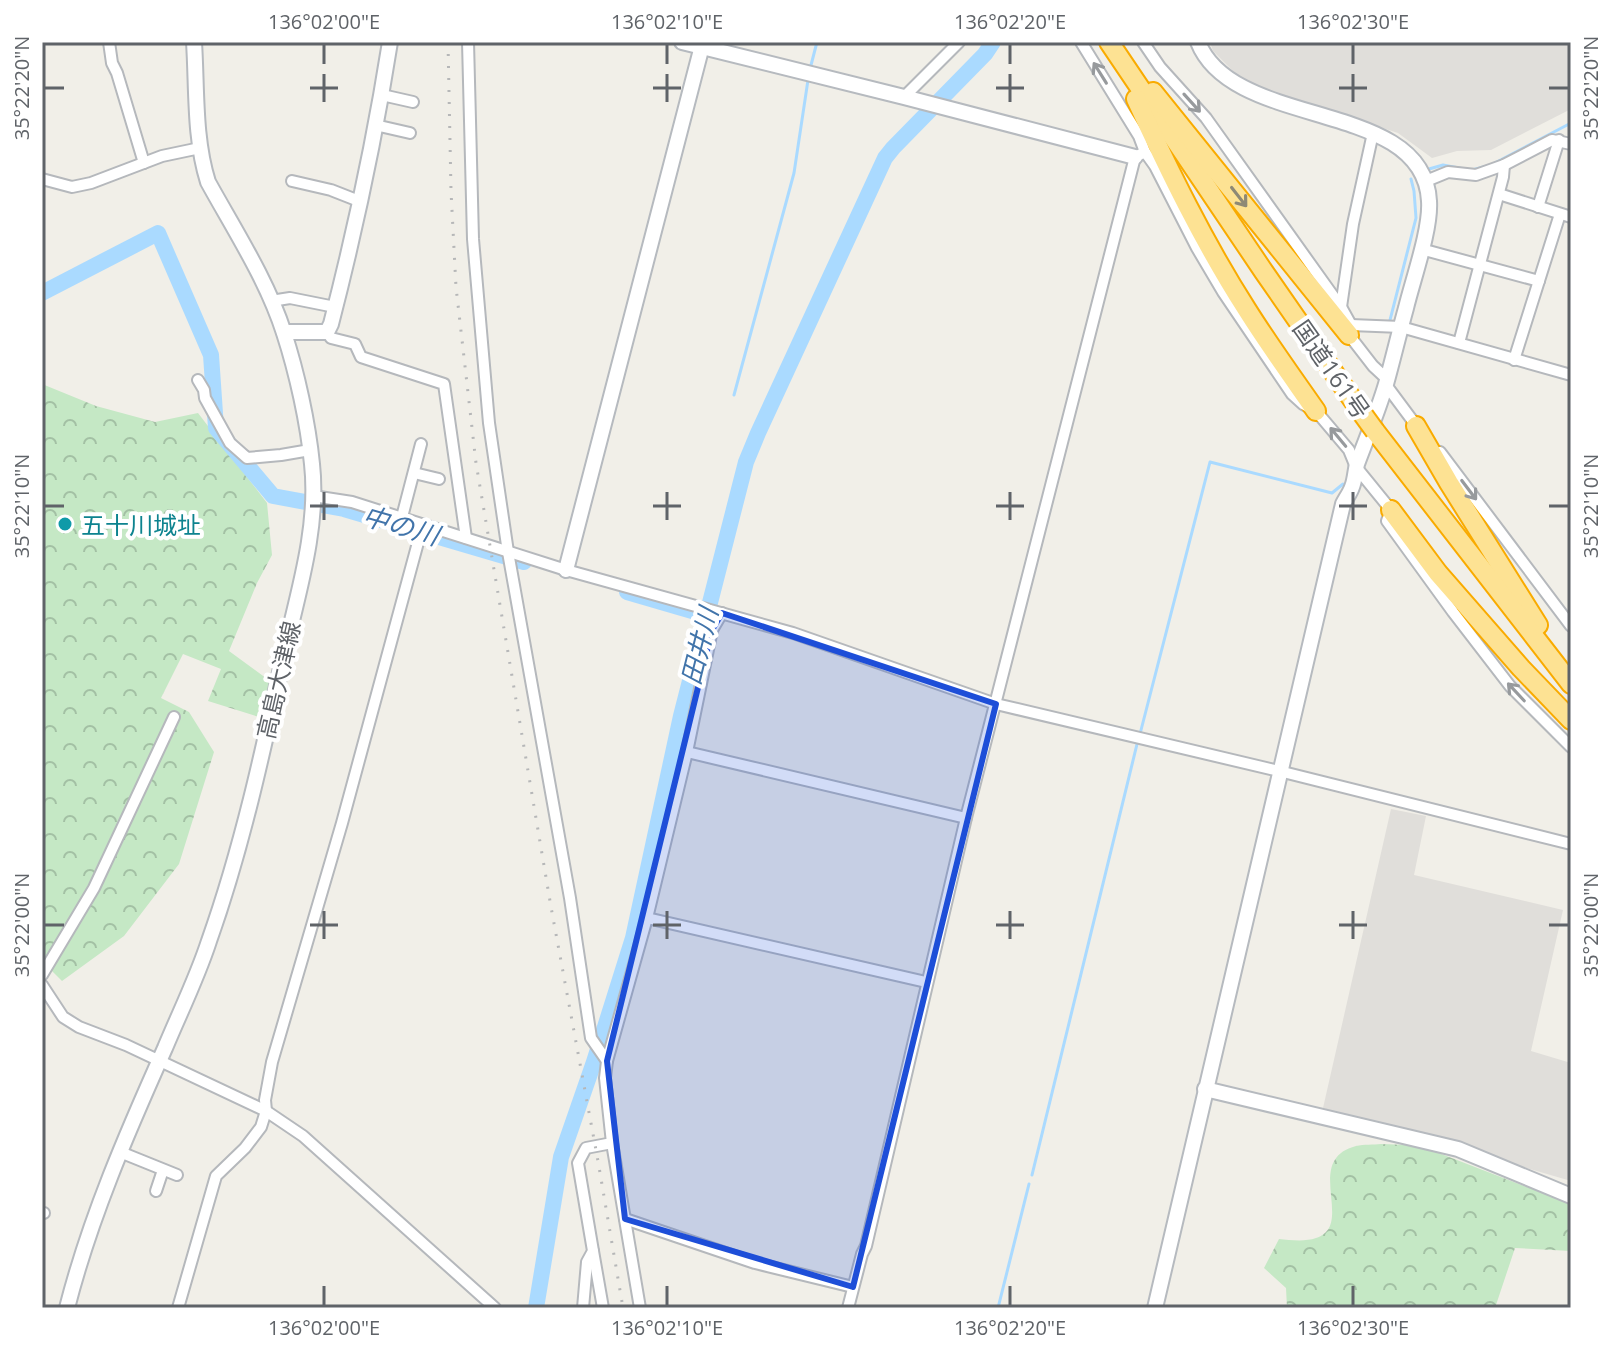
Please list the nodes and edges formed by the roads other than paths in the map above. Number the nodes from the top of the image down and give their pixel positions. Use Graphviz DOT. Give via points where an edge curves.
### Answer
graph roads {
  1 [pos="109,42"];
  2 [pos="194,42"];
  3 [pos="390,42"];
  4 [pos="468,42"];
  5 [pos="682,42"];
  6 [pos="959,42"];
  7 [pos="1081,42"];
  8 [pos="1143,42"];
  9 [pos="1198,42"];
  10 [pos="702,44"];
  11 [pos="1112,47"];
  12 [pos="382,95"];
  13 [pos="904,97"];
  14 [pos="413,102"];
  15 [pos="375,125"];
  16 [pos="410,133"];
  17 [pos="1373,133"];
  18 [pos="1559,140"];
  19 [pos="1571,144"];
  20 [pos="200,148"];
  21 [pos="1140,155"];
  22 [pos="144,163"];
  23 [pos="1504,165"];
  24 [pos="42,179"];
  25 [pos="292,181"];
  26 [pos="1426,181"];
  27 [pos="1499,194"];
  28 [pos="359,201"];
  29 [pos="1538,207"];
  30 [pos="1566,215"];
  31 [pos="1421,249"];
  32 [pos="1480,265"];
  33 [pos="1539,281"];
  34 [pos="271,301"];
  35 [pos="335,307"];
  36 [pos="1341,307"];
  37 [pos="1401,327"];
  38 [pos="1350,330"];
  39 [pos="284,332"];
  40 [pos="327,332"];
  41 [pos="1459,343"];
  42 [pos="1514,360"];
  43 [pos="1571,375"];
  44 [pos="198,380"];
  45 [pos="1387,382"];
  46 [pos="1316,411"];
  47 [pos="1416,426"];
  48 [pos="421,444"];
  49 [pos="310,450"];
  50 [pos="1356,467"];
  51 [pos="414,473"];
  52 [pos="439,479"];
  53 [pos="313,500"];
  54 [pos="1391,510"];
  55 [pos="402,517"];
  56 [pos="423,524"];
  57 [pos="466,538"];
  58 [pos="508,552"];
  59 [pos="566,570"];
  60 [pos="722,613"];
  61 [pos="1571,626"];
  62 [pos="1571,670"];
  63 [pos="1571,684"];
  64 [pos="996,704"];
  65 [pos="174,717"];
  66 [pos="1571,720"];
  67 [pos="1571,747"];
  68 [pos="687,752"];
  69 [pos="1279,771"];
  70 [pos="966,818"];
  71 [pos="1571,844"];
  72 [pos="647,918"];
  73 [pos="42,975"];
  74 [pos="926,982"];
  75 [pos="42,985"];
  76 [pos="605,1058"];
  77 [pos="159,1061"];
  78 [pos="1205,1089"];
  79 [pos="266,1111"];
  80 [pos="612,1143"];
  81 [pos="120,1152"];
  82 [pos="163,1170"];
  83 [pos="177,1175"];
  84 [pos="156,1191"];
  85 [pos="1571,1196"];
  86 [pos="625,1219"];
  87 [pos="593,1251"];
  88 [pos="853,1287"];
  89 [pos="67,1308"];
  90 [pos="178,1308"];
  91 [pos="495,1308"];
  92 [pos="583,1308"];
  93 [pos="603,1308"];
  94 [pos="640,1308"];
  95 [pos="848,1308"];
  96 [pos="1155,1308"];
  1 -- 22 [label="street"];
  2 -- 20 [label="street, 高島大津線"];
  3 -- 12 [label="street"];
  4 -- 58 [label="street" via="473,239 489,423"];
  5 -- 10 [label="street"];
  6 -- 13 [label="street"];
  21 -- 7 [label="street, one-way" via="1140,134"];
  8 -- 36 [label="street, one-way" via="1158,72 1206,118"];
  9 -- 17 [label="street" via="1212,65 1245,90"];
  10 -- 13 [label="street"];
  10 -- 59 [label="street"];
  11 -- 38 [label="highway, one-way"];
  11 -- 46 [label="highway" via="1187,205 1247,310"];
  11 -- 63 [label="highway, 国道161号, bridge" via="1359,409"];
  12 -- 14 [label="street"];
  12 -- 15 [label="street"];
  13 -- 21 [label="street"];
  15 -- 16 [label="street"];
  15 -- 28 [label="street"];
  17 -- 26 [label="street" via="1408,154"];
  17 -- 36 [label="street"];
  18 -- 19 [label="street"];
  18 -- 23 [label="street"];
  18 -- 29 [label="street"];
  20 -- 22 [label="street"];
  20 -- 34 [label="street, 高島大津線" via="208,182"];
  21 -- 46 [label="street" via="1155,166 1197,248 1292,394"];
  21 -- 64 [label="street"];
  22 -- 24 [label="street" via="72,187"];
  23 -- 26 [label="street" via="1476,175 1448,172"];
  23 -- 27 [label="street"];
  25 -- 28 [label="street"];
  26 -- 31 [label="street" via="1429,215"];
  27 -- 29 [label="street"];
  27 -- 32 [label="street"];
  28 -- 35 [label="street"];
  29 -- 30 [label="street"];
  30 -- 33 [label="street"];
  31 -- 32 [label="street"];
  31 -- 37 [label="street"];
  32 -- 33 [label="street"];
  32 -- 41 [label="street"];
  33 -- 42 [label="street"];
  34 -- 35 [label="street" via="290,298"];
  34 -- 39 [label="street, 高島大津線"];
  35 -- 40 [label="street"];
  36 -- 38 [label="street"];
  37 -- 38 [label="street"];
  37 -- 41 [label="street"];
  37 -- 45 [label="street"];
  38 -- 45 [label="street"];
  39 -- 40 [label="street"];
  39 -- 49 [label="street, 高島大津線"];
  40 -- 57 [label="street" via="355,344 361,357 444,384"];
  41 -- 42 [label="street"];
  42 -- 43 [label="street"];
  44 -- 49 [label="street" via="230,443 247,458"];
  45 -- 47 [label="street"];
  45 -- 50 [label="street"];
  50 -- 46 [label="street, one-way" via="1349,450"];
  47 -- 61 [label="street, one-way"];
  47 -- 62 [label="highway"];
  48 -- 51 [label="street"];
  49 -- 53 [label="street, 高島大津線"];
  50 -- 54 [label="street"];
  50 -- 69 [label="street"];
  51 -- 52 [label="street"];
  51 -- 55 [label="street"];
  53 -- 55 [label="street" via="352,502"];
  53 -- 77 [label="street, 高島大津線" via="307,549 234,860 210,940"];
  54 -- 66 [label="highway" via="1459,597"];
  67 -- 54 [label="street, one-way" via="1510,686 1463,625 1387,521"];
  55 -- 56 [label="street"];
  56 -- 57 [label="street"];
  56 -- 79 [label="street" via="272,1062"];
  57 -- 58 [label="street"];
  58 -- 59 [label="street"];
  58 -- 76 [label="street" via="591,1038"];
  59 -- 60 [label="street"];
  60 -- 64 [label="street"];
  60 -- 68 [label="street" via="712,630"];
  64 -- 69 [label="street"];
  64 -- 70 [label="street"];
  65 -- 73 [label="street" via="94,888"];
  68 -- 70 [label="street"];
  68 -- 72 [label="street"];
  69 -- 71 [label="street"];
  69 -- 78 [label="street"];
  70 -- 74 [label="street"];
  72 -- 74 [label="street"];
  72 -- 76 [label="street"];
  74 -- 88 [label="street"];
  75 -- 77 [label="street" via="63,1017"];
  76 -- 80 [label="street"];
  77 -- 79 [label="street"];
  77 -- 81 [label="street, 高島大津線"];
  78 -- 85 [label="street" via="1458,1149"];
  78 -- 96 [label="street"];
  79 -- 90 [label="street" via="245,1148 216,1176"];
  79 -- 91 [label="street" via="303,1136"];
  80 -- 86 [label="street"];
  80 -- 87 [label="street" via="586,1148 578,1163"];
  81 -- 82 [label="street"];
  81 -- 89 [label="street, 高島大津線"];
  82 -- 83 [label="street"];
  82 -- 84 [label="street"];
  86 -- 88 [label="street" via="755,1263"];
  86 -- 94 [label="street"];
  87 -- 92 [label="street" via="587,1262"];
  87 -- 93 [label="street"];
  88 -- 95 [label="street"];
}
